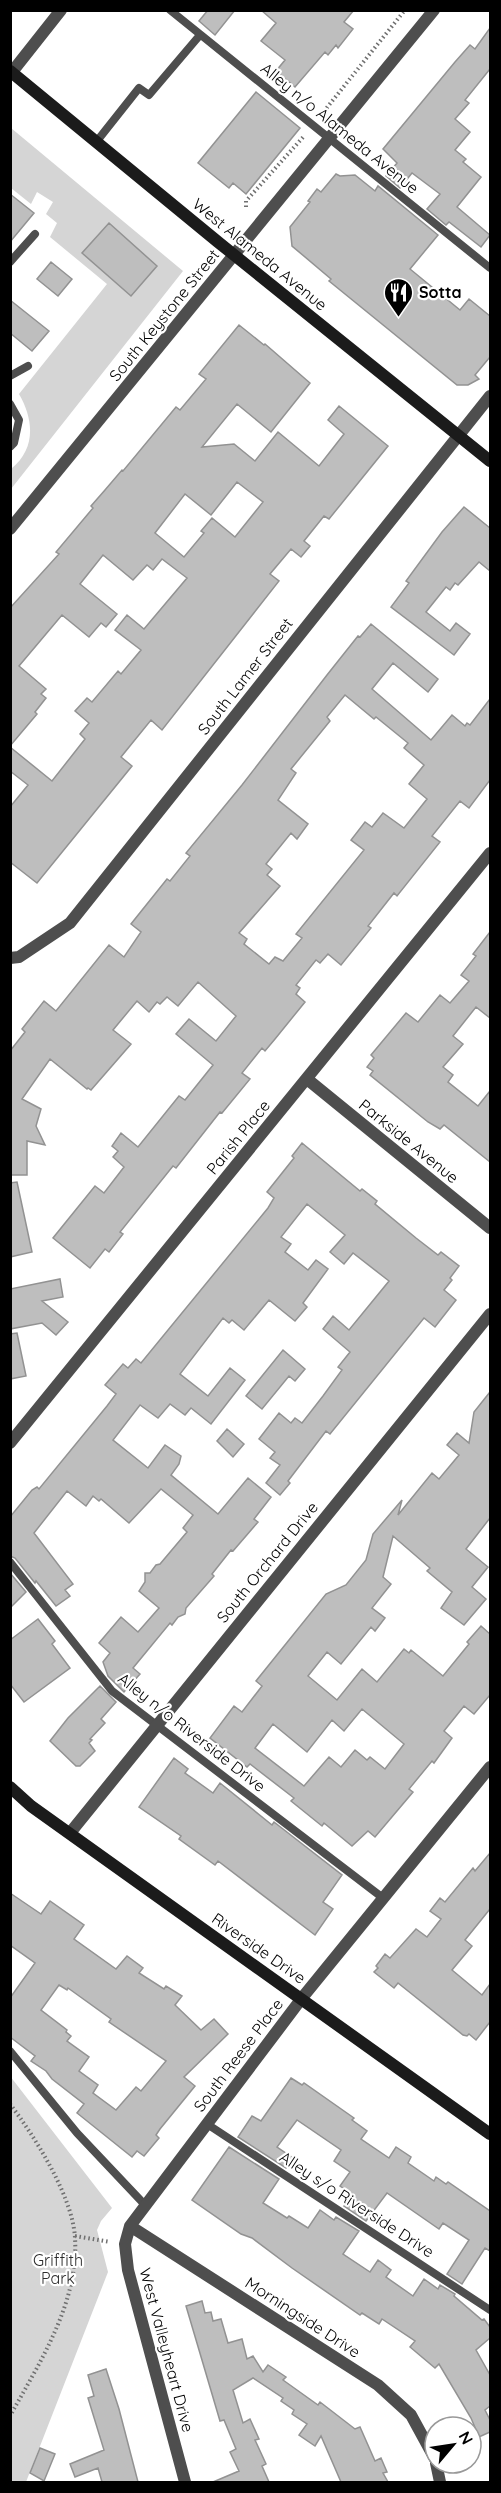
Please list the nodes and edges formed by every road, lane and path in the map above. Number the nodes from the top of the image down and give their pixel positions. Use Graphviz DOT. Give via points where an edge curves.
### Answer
graph roads {
  1 [pos="62,10"];
  2 [pos="170,10"];
  3 [pos="405,10"];
  4 [pos="435,10"];
  5 [pos="200,34"];
  6 [pos="11,71"];
  7 [pos="314,125"];
  8 [pos="331,139"];
  9 [pos="97,141"];
  10 [pos="246,207"];
  11 [pos="35,234"];
  12 [pos="234,255"];
  13 [pos="10,262"];
  14 [pos="490,268"];
  15 [pos="28,366"];
  16 [pos="10,376"];
  17 [pos="490,396"];
  18 [pos="10,405"];
  19 [pos="459,435"];
  20 [pos="10,447"];
  21 [pos="490,461"];
  22 [pos="10,529"];
  23 [pos="490,853"];
  24 [pos="10,958"];
  25 [pos="306,1079"];
  26 [pos="490,1228"];
  27 [pos="490,1314"];
  28 [pos="10,1443"];
  29 [pos="10,1562"];
  30 [pos="156,1724"];
  31 [pos="490,1767"];
  32 [pos="10,1787"];
  33 [pos="70,1833"];
  34 [pos="384,1898"];
  35 [pos="302,1998"];
  36 [pos="10,2051"];
  37 [pos="10,2104"];
  38 [pos="207,2124"];
  39 [pos="490,2134"];
  40 [pos="145,2205"];
  41 [pos="130,2226"];
  42 [pos="75,2236"];
  43 [pos="125,2244"];
  44 [pos="490,2310"];
  45 [pos="10,2416"];
  46 [pos="423,2438"];
  47 [pos="185,2482"];
  1 -- 6 [label="street"];
  2 -- 5 [label="lane, Alley n/o Alameda Avenue"];
  3 -- 7 [label="path"];
  4 -- 8 [label="street, South Keystone Street"];
  5 -- 7 [label="lane, Alley n/o Alameda Avenue"];
  5 -- 9 [label="lane" via="149,95 139,88"];
  6 -- 9 [label="main road, West Alameda Avenue"];
  7 -- 8 [label="lane, Alley n/o Alameda Avenue"];
  7 -- 10 [label="path" via="246,201"];
  8 -- 12 [label="street, South Keystone Street"];
  8 -- 14 [label="lane, Alley n/o Alameda Avenue"];
  9 -- 12 [label="main road, West Alameda Avenue"];
  11 -- 13 [label="lane"];
  12 -- 19 [label="main road, West Alameda Avenue"];
  12 -- 22 [label="street, South Keystone Street"];
  15 -- 16 [label="lane"];
  17 -- 19 [label="street, South Lamer Street"];
  18 -- 20 [label="lane" via="19,420"];
  19 -- 21 [label="main road, West Alameda Avenue"];
  19 -- 24 [label="street, South Lamer Street" via="70,923 19,957"];
  23 -- 25 [label="street, Parish Place"];
  25 -- 26 [label="street, Parkside Avenue"];
  25 -- 28 [label="street, Parish Place"];
  27 -- 30 [label="street, South Orchard Drive"];
  29 -- 30 [label="lane, Alley n/o Riverside Drive" via="106,1685"];
  30 -- 33 [label="street, South Orchard Drive"];
  30 -- 34 [label="lane, Alley n/o Riverside Drive"];
  31 -- 34 [label="street, South Reese Place"];
  32 -- 33 [label="main road, Riverside Drive"];
  33 -- 35 [label="main road, Riverside Drive"];
  34 -- 35 [label="street, South Reese Place"];
  35 -- 38 [label="street, South Reese Place"];
  35 -- 39 [label="main road, Riverside Drive"];
  36 -- 40 [label="lane" via="77,2133"];
  37 -- 42 [label="path" via="30,2130 68,2202"];
  38 -- 40 [label="street, South Reese Place"];
  38 -- 44 [label="lane, Alley s/o Riverside Drive"];
  40 -- 41 [label="street, South Reese Place"];
  41 -- 43 [label="street, West Valleyheart Drive"];
  41 -- 46 [label="street, Morningside Drive" via="378,2385 411,2415"];
  42 -- 43 [label="path"];
  42 -- 45 [label="path" via="68,2296 56,2328"];
  43 -- 47 [label="street, West Valleyheart Drive" via="128,2270"];
}
